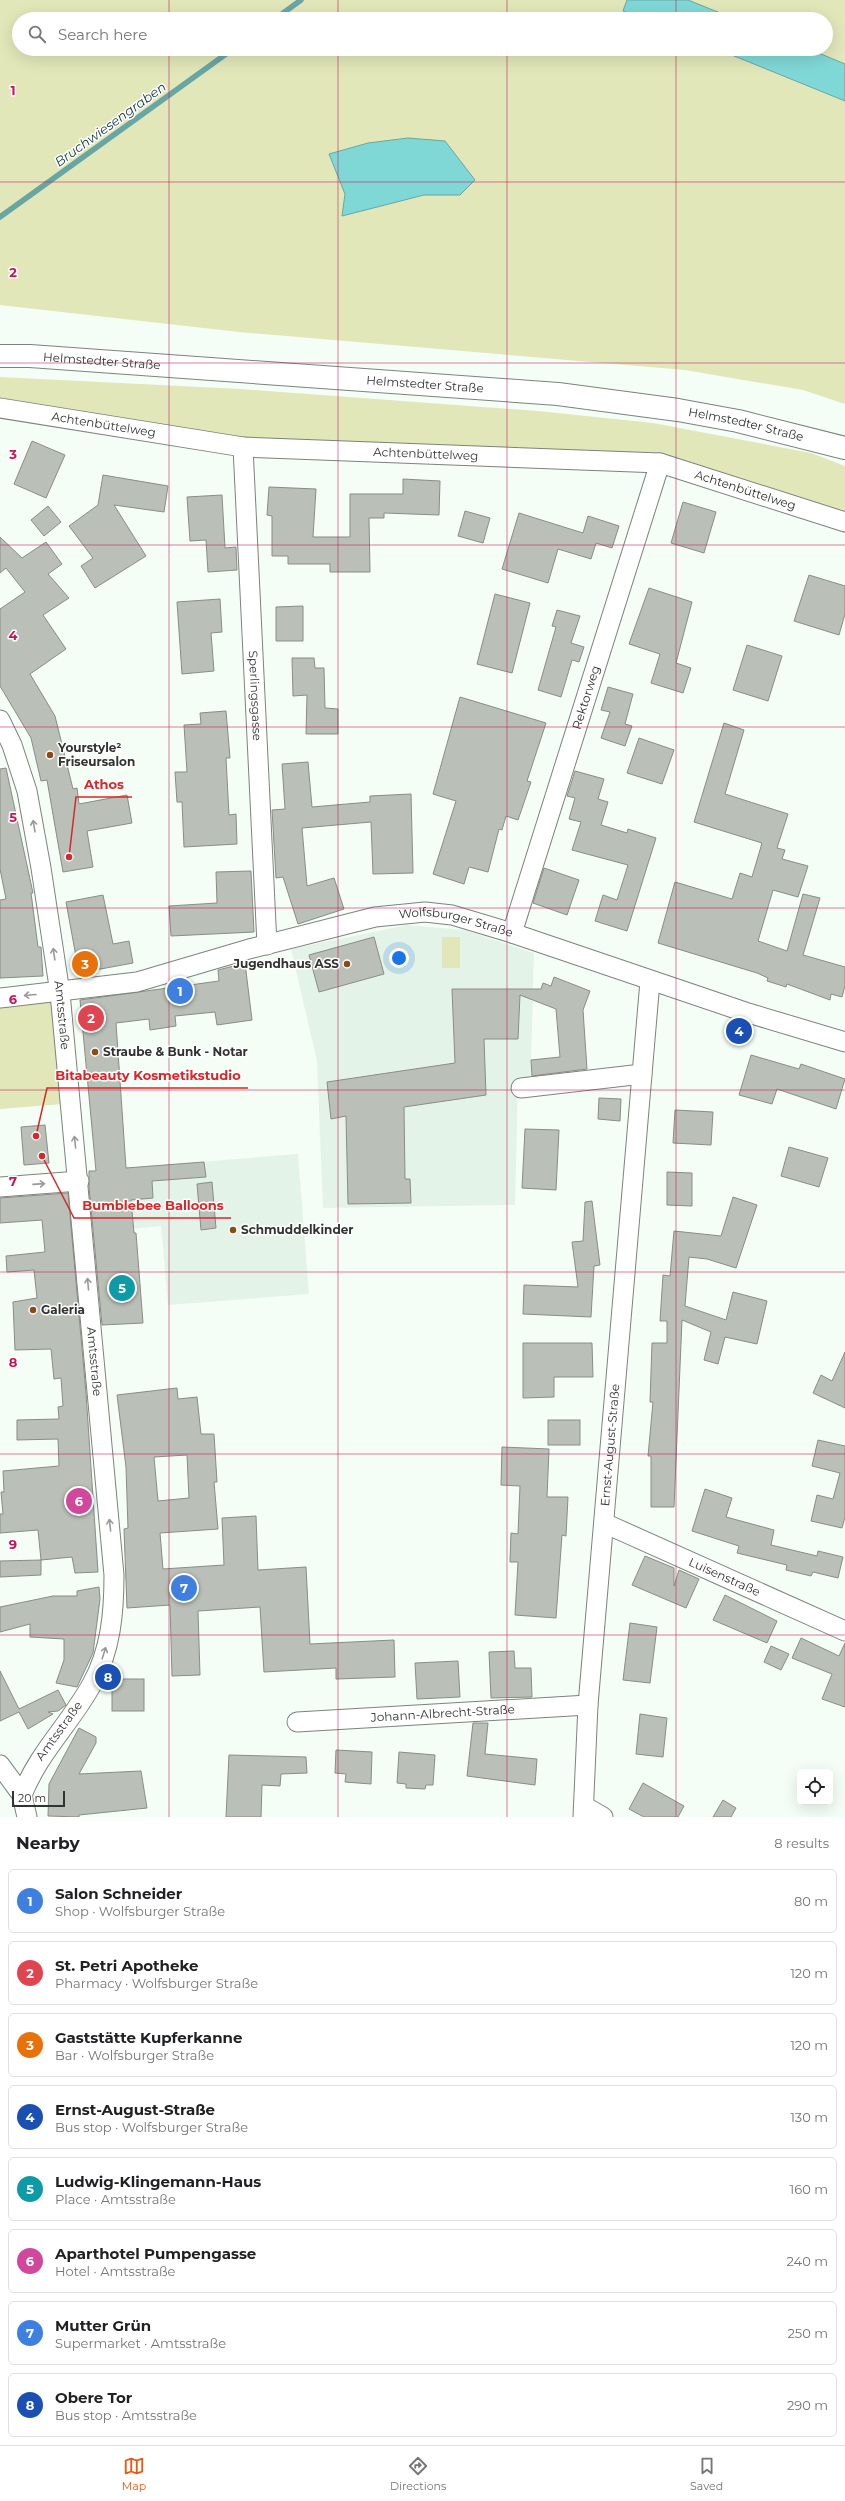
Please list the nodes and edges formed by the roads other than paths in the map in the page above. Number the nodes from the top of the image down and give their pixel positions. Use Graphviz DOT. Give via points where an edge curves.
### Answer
graph roads {
  1 [pos="0,356"];
  2 [pos="0,408"];
  3 [pos="243,447"];
  4 [pos="845,448"];
  5 [pos="660,463"];
  6 [pos="845,522"];
  7 [pos="0,720"];
  8 [pos="512,933"];
  9 [pos="267,945"];
  10 [pos="650,981"];
  11 [pos="60,993"];
  12 [pos="0,998"];
  13 [pos="845,1042"];
  14 [pos="642,1074"];
  15 [pos="521,1088"];
  16 [pos="79,1181"];
  17 [pos="0,1187"];
  18 [pos="604,1523"];
  19 [pos="845,1631"];
  20 [pos="588,1705"];
  21 [pos="297,1722"];
  22 [pos="0,1765"];
  23 [pos="22,1795"];
  24 [pos="583,1812"];
  25 [pos="27,1817"];
  26 [pos="603,1817"];
  1 -- 4 [label="main road, Helmstedter Straße" via="30,356 558,394 731,420"];
  2 -- 3 [label="street, Achtenbüttelweg"];
  3 -- 5 [label="street, Achtenbüttelweg"];
  3 -- 9 [label="street, Sperlingsgasse"];
  5 -- 6 [label="street, Achtenbüttelweg"];
  5 -- 8 [label="street, Rektorweg"];
  11 -- 7 [label="street, Amtsstraße, one-way" via="27,791 12,745"];
  8 -- 9 [label="street, Wolfsburger Straße" via="452,915 398,913"];
  8 -- 10 [label="street, Wolfsburger Straße"];
  9 -- 11 [label="street, Wolfsburger Straße" via="137,982"];
  10 -- 13 [label="street, Wolfsburger Straße"];
  10 -- 14 [label="street, Ernst-August-Straße"];
  11 -- 12 [label="street, Wolfsburger Straße, one-way"];
  16 -- 11 [label="street, Amtsstraße, one-way"];
  14 -- 15 [label="street"];
  14 -- 18 [label="street, Ernst-August-Straße"];
  17 -- 16 [label="street, one-way"];
  23 -- 16 [label="street, Amtsstraße, one-way" via="36,1764 92,1684 104,1655 114,1613 114,1574"];
  18 -- 19 [label="street, Luisenstraße"];
  18 -- 20 [label="street, Ernst-August-Straße"];
  20 -- 21 [label="street, Johann-Albrecht-Straße"];
  20 -- 24 [label="street, Ernst-August-Straße"];
  22 -- 23 [label="street"];
  23 -- 25 [label="street"];
  24 -- 26 [label="street"];
}
